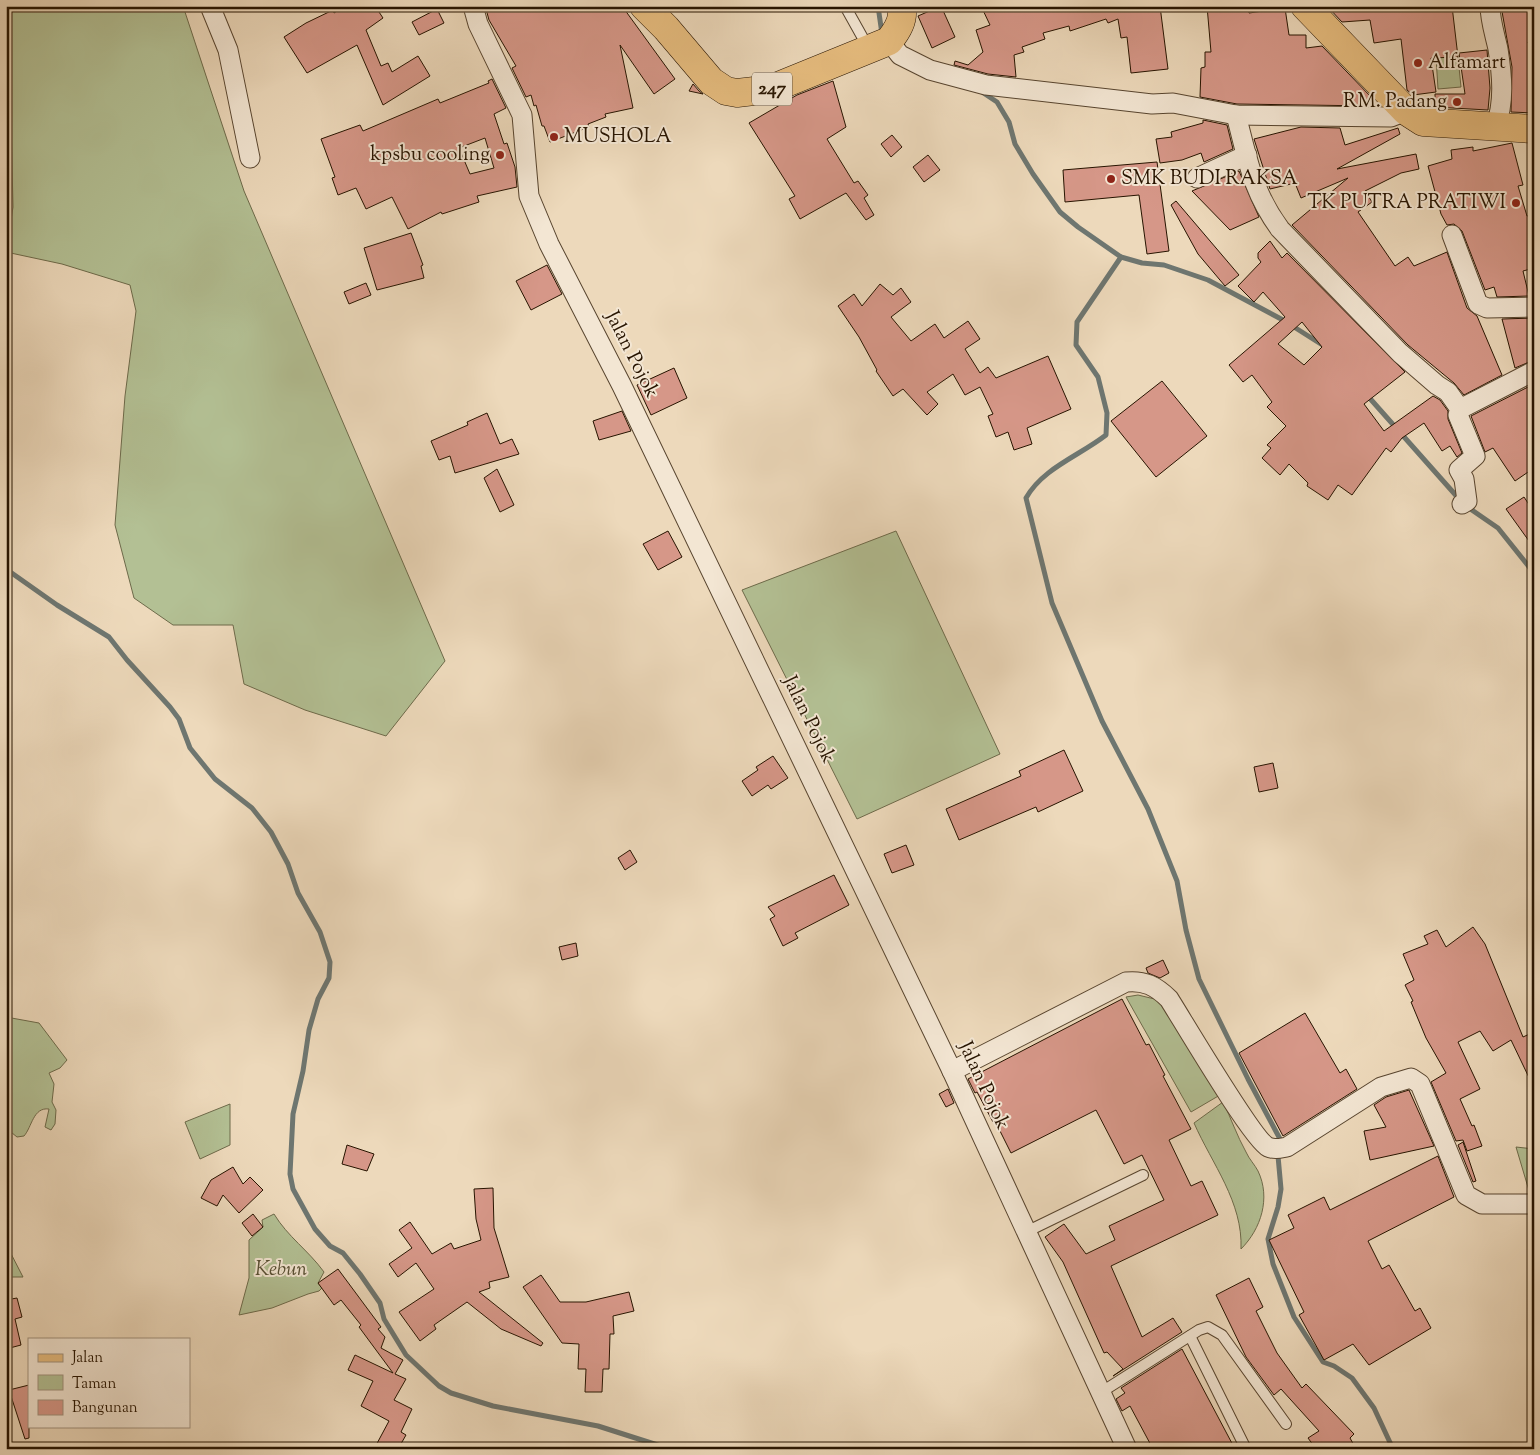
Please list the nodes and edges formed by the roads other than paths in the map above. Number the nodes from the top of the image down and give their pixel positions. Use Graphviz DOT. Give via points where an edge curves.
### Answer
graph roads {
  1 [pos="210,6"];
  2 [pos="473,6"];
  3 [pos="644,6"];
  4 [pos="845,6"];
  5 [pos="901,6"];
  6 [pos="1305,6"];
  7 [pos="1490,6"];
  8 [pos="880,45"];
  9 [pos="1406,111"];
  10 [pos="1236,115"];
  11 [pos="1495,127"];
  12 [pos="1534,128"];
  13 [pos="1247,155"];
  14 [pos="250,158"];
  15 [pos="1197,178"];
  16 [pos="1452,235"];
  17 [pos="1534,306"];
  18 [pos="1534,371"];
  19 [pos="1460,408"];
  20 [pos="1462,504"];
  21 [pos="952,1071"];
  22 [pos="1143,1175"];
  23 [pos="1534,1204"];
  24 [pos="1026,1232"];
  25 [pos="1190,1336"];
  26 [pos="1100,1393"];
  27 [pos="1286,1424"];
  28 [pos="1127,1449"];
  29 [pos="1246,1449"];
  1 -- 14 [label="street" via="228,50"];
  2 -- 21 [label="street, Jalan Pojok" via="478,24 522,115 529,196 549,244 626,394"];
  3 -- 8 [label="main road, 247" via="712,81 726,91 737,93 771,89"];
  4 -- 8 [label="lane"];
  5 -- 8 [label="main road" via="898,30"];
  6 -- 9 [label="main road"];
  7 -- 11 [label="street" via="1501,83 1501,111"];
  8 -- 10 [label="street" via="930,70 986,85 1173,104"];
  9 -- 10 [label="street" via="1391,117"];
  9 -- 11 [label="main road" via="1423,122"];
  10 -- 13 [label="street"];
  11 -- 12 [label="main road"];
  13 -- 15 [label="street"];
  13 -- 19 [label="street" via="1254,186 1280,229 1400,353 1448,392"];
  16 -- 17 [label="street" via="1478,304 1487,308"];
  18 -- 19 [label="street"];
  19 -- 20 [label="street" via="1458,416 1475,456 1459,470 1464,479 1467,501"];
  21 -- 23 [label="street" via="1126,982 1139,981 1158,989 1169,999 1267,1147 1287,1146 1381,1086 1411,1078 1420,1084 1466,1195 1482,1204"];
  21 -- 24 [label="street, Jalan Pojok"];
  22 -- 24 [label="lane"];
  24 -- 26 [label="street, Jalan Pojok"];
  25 -- 26 [label="lane"];
  25 -- 27 [label="lane" via="1208,1328 1222,1335"];
  25 -- 29 [label="lane"];
  26 -- 28 [label="street, Jalan Pojok"];
}
